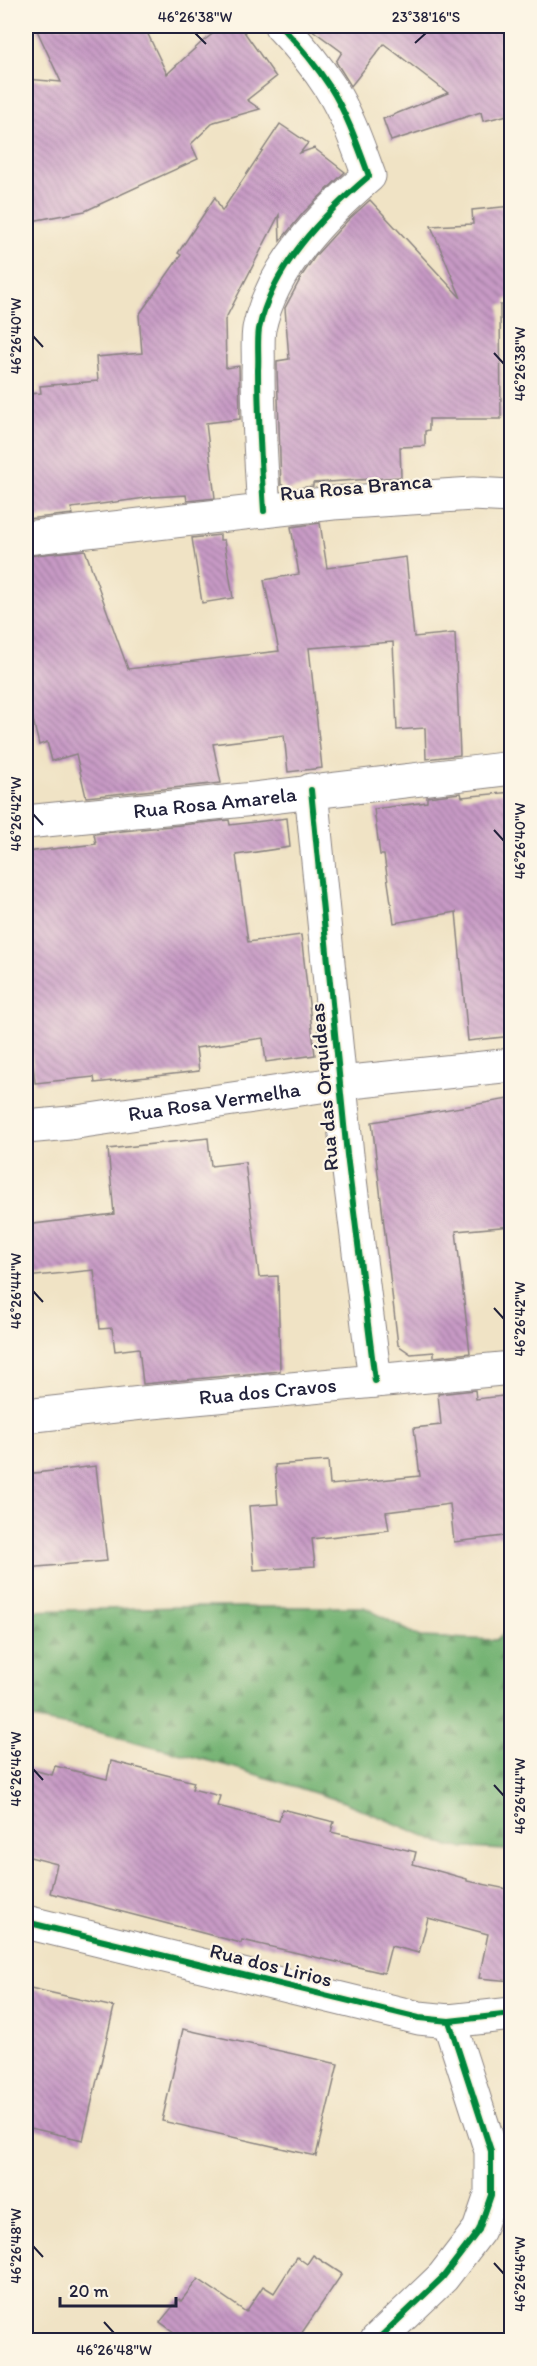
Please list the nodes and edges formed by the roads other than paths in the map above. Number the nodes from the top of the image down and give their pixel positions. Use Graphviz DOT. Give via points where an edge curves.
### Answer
graph roads {
  1 [pos="281,26"];
  2 [pos="512,496"];
  3 [pos="264,511"];
  4 [pos="26,538"];
  5 [pos="512,768"];
  6 [pos="311,790"];
  7 [pos="26,822"];
  8 [pos="512,1065"];
  9 [pos="341,1083"];
  10 [pos="26,1127"];
  11 [pos="512,1368"];
  12 [pos="375,1381"];
  13 [pos="26,1416"];
  14 [pos="26,1922"];
  15 [pos="512,2014"];
  16 [pos="449,2021"];
  17 [pos="377,2340"];
  1 -- 3 [label="street" via="331,88 369,176 318,224 291,258 259,330 258,405"];
  2 -- 3 [label="street, Rua Rosa Branca" via="473,494"];
  3 -- 4 [label="street, Rua Rosa Branca"];
  5 -- 6 [label="street, Rua Rosa Amarela"];
  6 -- 7 [label="street, Rua Rosa Amarela"];
  6 -- 9 [label="street, Rua das Orquídeas"];
  8 -- 9 [label="street, Rua Rosa Vermelha"];
  9 -- 10 [label="street, Rua Rosa Vermelha"];
  9 -- 12 [label="street, Rua das Orquídeas"];
  11 -- 12 [label="street, Rua dos Cravos"];
  12 -- 13 [label="street, Rua dos Cravos"];
  14 -- 16 [label="street, Rua dos Lirios" via="419,2018"];
  15 -- 16 [label="street, Rua dos Lirios"];
  16 -- 17 [label="street" via="491,2151 491,2196 479,2230 444,2277"];
}
